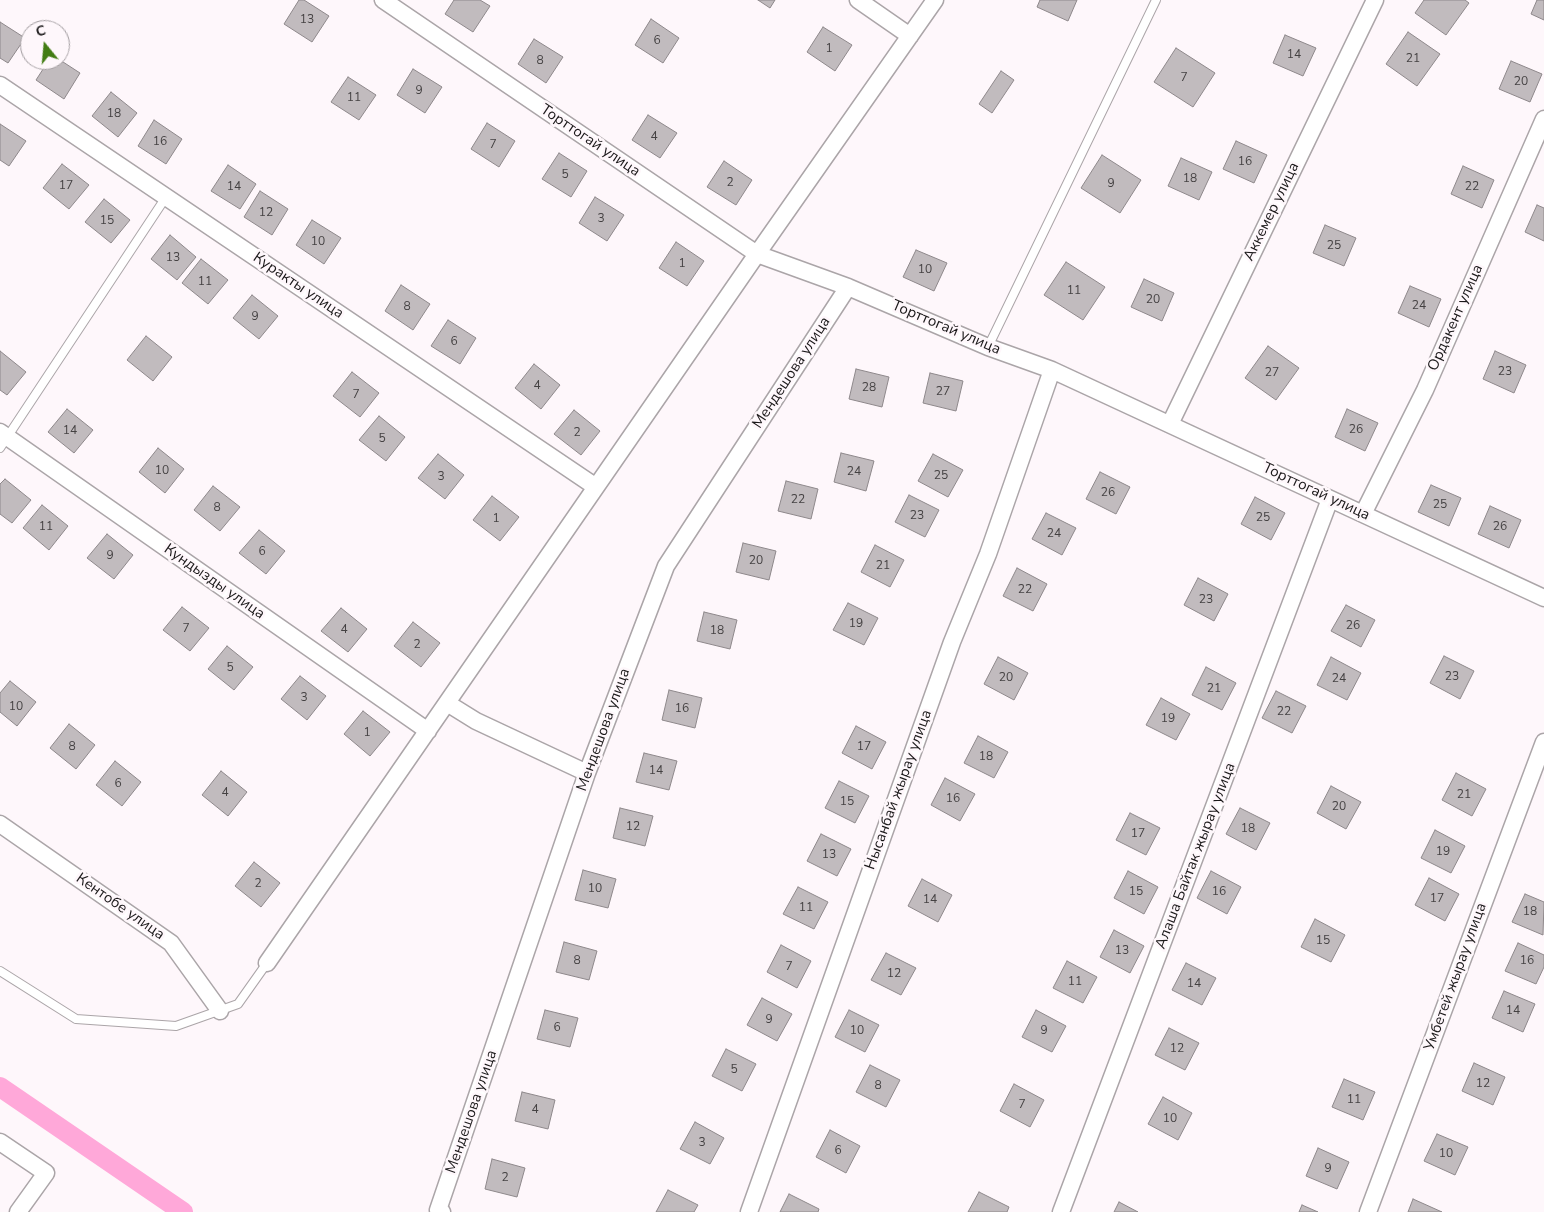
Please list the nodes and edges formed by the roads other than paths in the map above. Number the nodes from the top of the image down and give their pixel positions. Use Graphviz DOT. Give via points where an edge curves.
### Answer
graph roads {
  1 [pos="383,0"];
  2 [pos="858,0"];
  3 [pos="935,0"];
  4 [pos="1156,0"];
  5 [pos="1375,0"];
  6 [pos="910,36"];
  7 [pos="0,85"];
  8 [pos="1544,119"];
  9 [pos="166,197"];
  10 [pos="757,254"];
  11 [pos="848,287"];
  12 [pos="988,347"];
  13 [pos="1052,370"];
  14 [pos="1170,424"];
  15 [pos="2,439"];
  16 [pos="596,487"];
  17 [pos="1330,499"];
  18 [pos="1363,514"];
  19 [pos="1544,598"];
  20 [pos="447,703"];
  21 [pos="428,731"];
  22 [pos="1544,742"];
  23 [pos="587,773"];
  24 [pos="0,824"];
  25 [pos="267,963"];
  26 [pos="0,972"];
  27 [pos="220,1011"];
  28 [pos="0,1142"];
  29 [pos="440,1211"];
  30 [pos="18,1212"];
  31 [pos="749,1212"];
  32 [pos="1062,1212"];
  33 [pos="1368,1212"];
  1 -- 10 [label="street, Торттогай улица"];
  2 -- 6 [label="street"];
  3 -- 6 [label="street"];
  4 -- 12 [label="lane"];
  5 -- 14 [label="street, Аккемер улица"];
  6 -- 10 [label="street"];
  7 -- 9 [label="street, Куракты улица"];
  8 -- 18 [label="street, Ордакент улица" via="1425,390"];
  9 -- 15 [label="lane"];
  9 -- 16 [label="street, Куракты улица"];
  10 -- 11 [label="street, Торттогай улица"];
  10 -- 16 [label="street"];
  11 -- 12 [label="street, Торттогай улица"];
  11 -- 23 [label="street, Мендешова улица" via="666,566"];
  12 -- 13 [label="street, Торттогай улица"];
  13 -- 14 [label="street, Торттогай улица"];
  13 -- 31 [label="street, Нысанбай жырау улица"];
  14 -- 17 [label="street, Торттогай улица"];
  15 -- 21 [label="street, Кундызды улица"];
  16 -- 20 [label="street"];
  17 -- 18 [label="street, Торттогай улица"];
  17 -- 32 [label="street, Алаша Байтак жырау улица"];
  18 -- 19 [label="street, Торттогай улица"];
  20 -- 21 [label="street"];
  20 -- 23 [label="street" via="476,721"];
  21 -- 25 [label="street"];
  22 -- 33 [label="street, Умбетей жырау улица"];
  23 -- 29 [label="street, Мендешова улица"];
  24 -- 27 [label="street, Кентобе улица" via="171,943"];
  25 -- 27 [label="lane" via="238,1004"];
  26 -- 27 [label="lane" via="76,1019 176,1026"];
  28 -- 30 [label="street" via="46,1173"];
}
